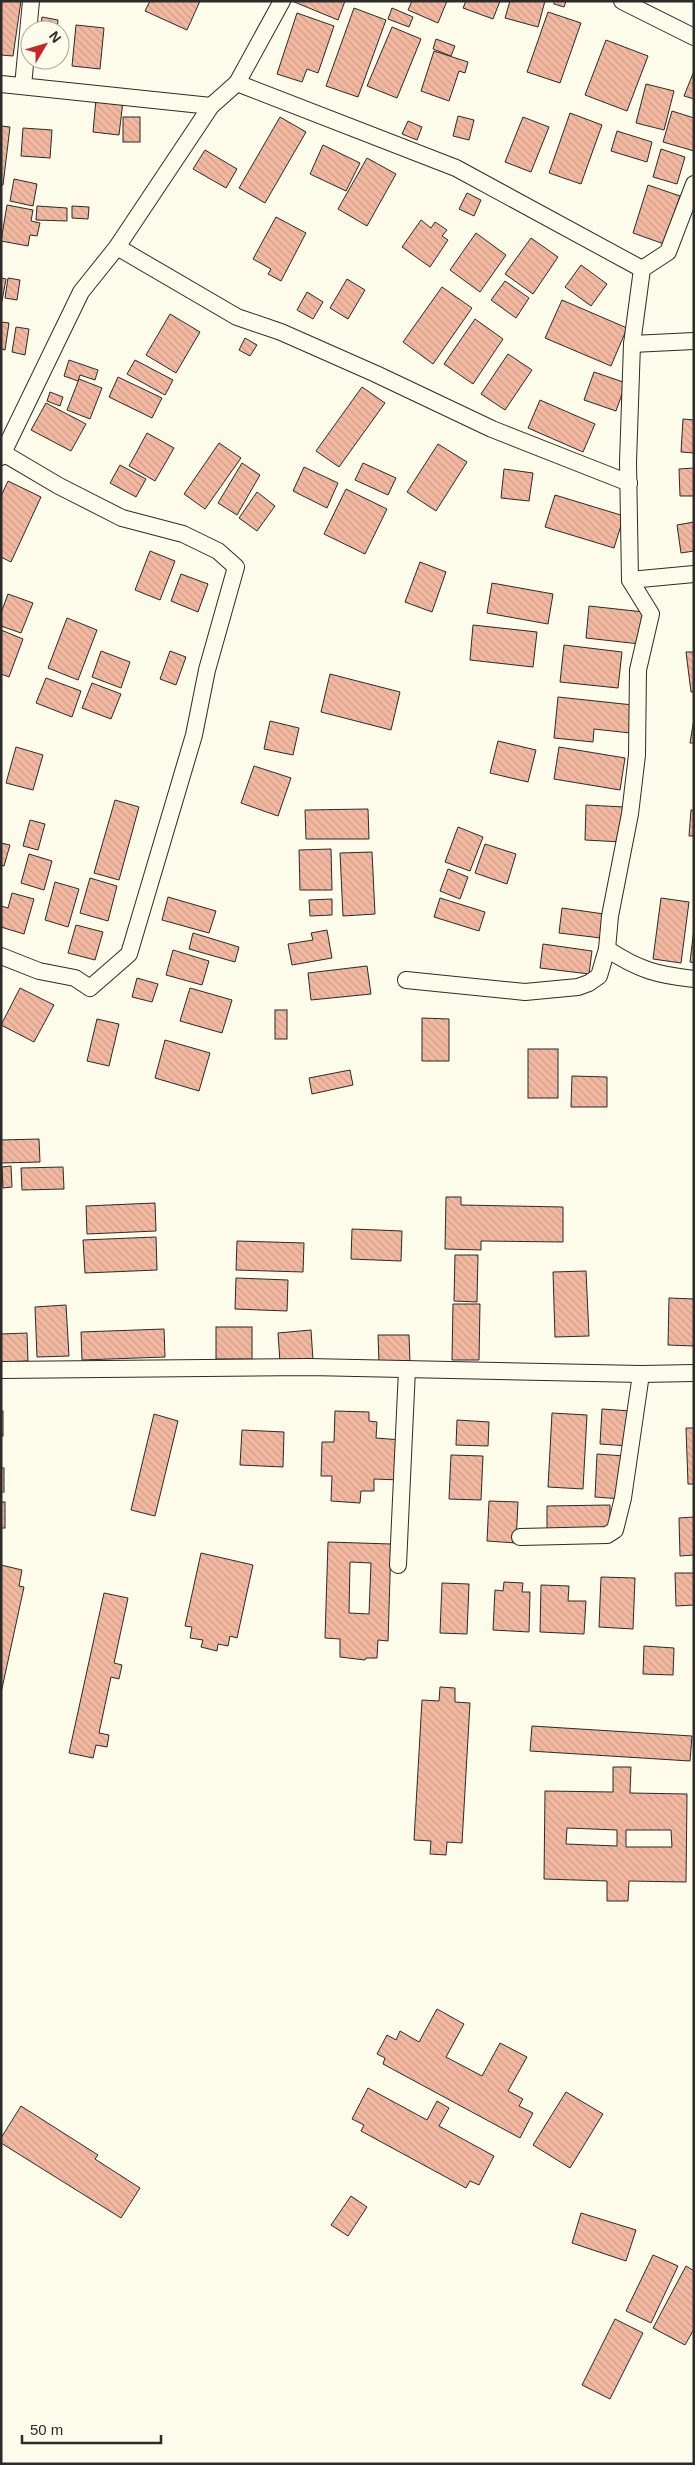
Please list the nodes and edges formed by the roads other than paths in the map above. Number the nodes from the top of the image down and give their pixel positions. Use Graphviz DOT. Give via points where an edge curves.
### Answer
graph roads {
  1 [pos="32,1"];
  2 [pos="282,1"];
  3 [pos="622,1"];
  4 [pos="694,38"];
  5 [pos="237,83"];
  6 [pos="1,84"];
  7 [pos="23,86"];
  8 [pos="210,106"];
  9 [pos="694,184"];
  10 [pos="117,247"];
  11 [pos="642,269"];
  12 [pos="694,341"];
  13 [pos="632,344"];
  14 [pos="2,455"];
  15 [pos="629,483"];
  16 [pos="694,574"];
  17 [pos="630,580"];
  18 [pos="607,950"];
  19 [pos="1,956"];
  20 [pos="694,978"];
  21 [pos="406,980"];
  22 [pos="407,1369"];
  23 [pos="1,1370"];
  24 [pos="694,1372"];
  25 [pos="641,1374"];
  26 [pos="520,1537"];
  27 [pos="398,1565"];
  1 -- 7 [label="street"];
  2 -- 5 [label="street"];
  3 -- 4 [label="street"];
  5 -- 8 [label="street"];
  5 -- 11 [label="street" via="456,168"];
  6 -- 7 [label="street"];
  7 -- 8 [label="street"];
  8 -- 10 [label="street"];
  9 -- 11 [label="street" via="668,252"];
  10 -- 14 [label="street" via="81,292"];
  10 -- 15 [label="street" via="237,317 281,332 368,370 492,429"];
  11 -- 13 [label="street"];
  12 -- 13 [label="street"];
  13 -- 15 [label="street"];
  14 -- 19 [label="street" via="122,518 184,534 218,552 236,567 207,670 194,735 128,954 90,988 75,978 39,971"];
  15 -- 17 [label="street"];
  16 -- 17 [label="street"];
  17 -- 18 [label="street" via="651,614 638,670 636,765"];
  18 -- 20 [label="street" via="652,973"];
  18 -- 21 [label="street" via="599,976 578,987 525,992"];
  22 -- 23 [label="street"];
  22 -- 25 [label="street"];
  22 -- 27 [label="street"];
  24 -- 25 [label="street"];
  25 -- 26 [label="street" via="616,1530 607,1536"];
}
